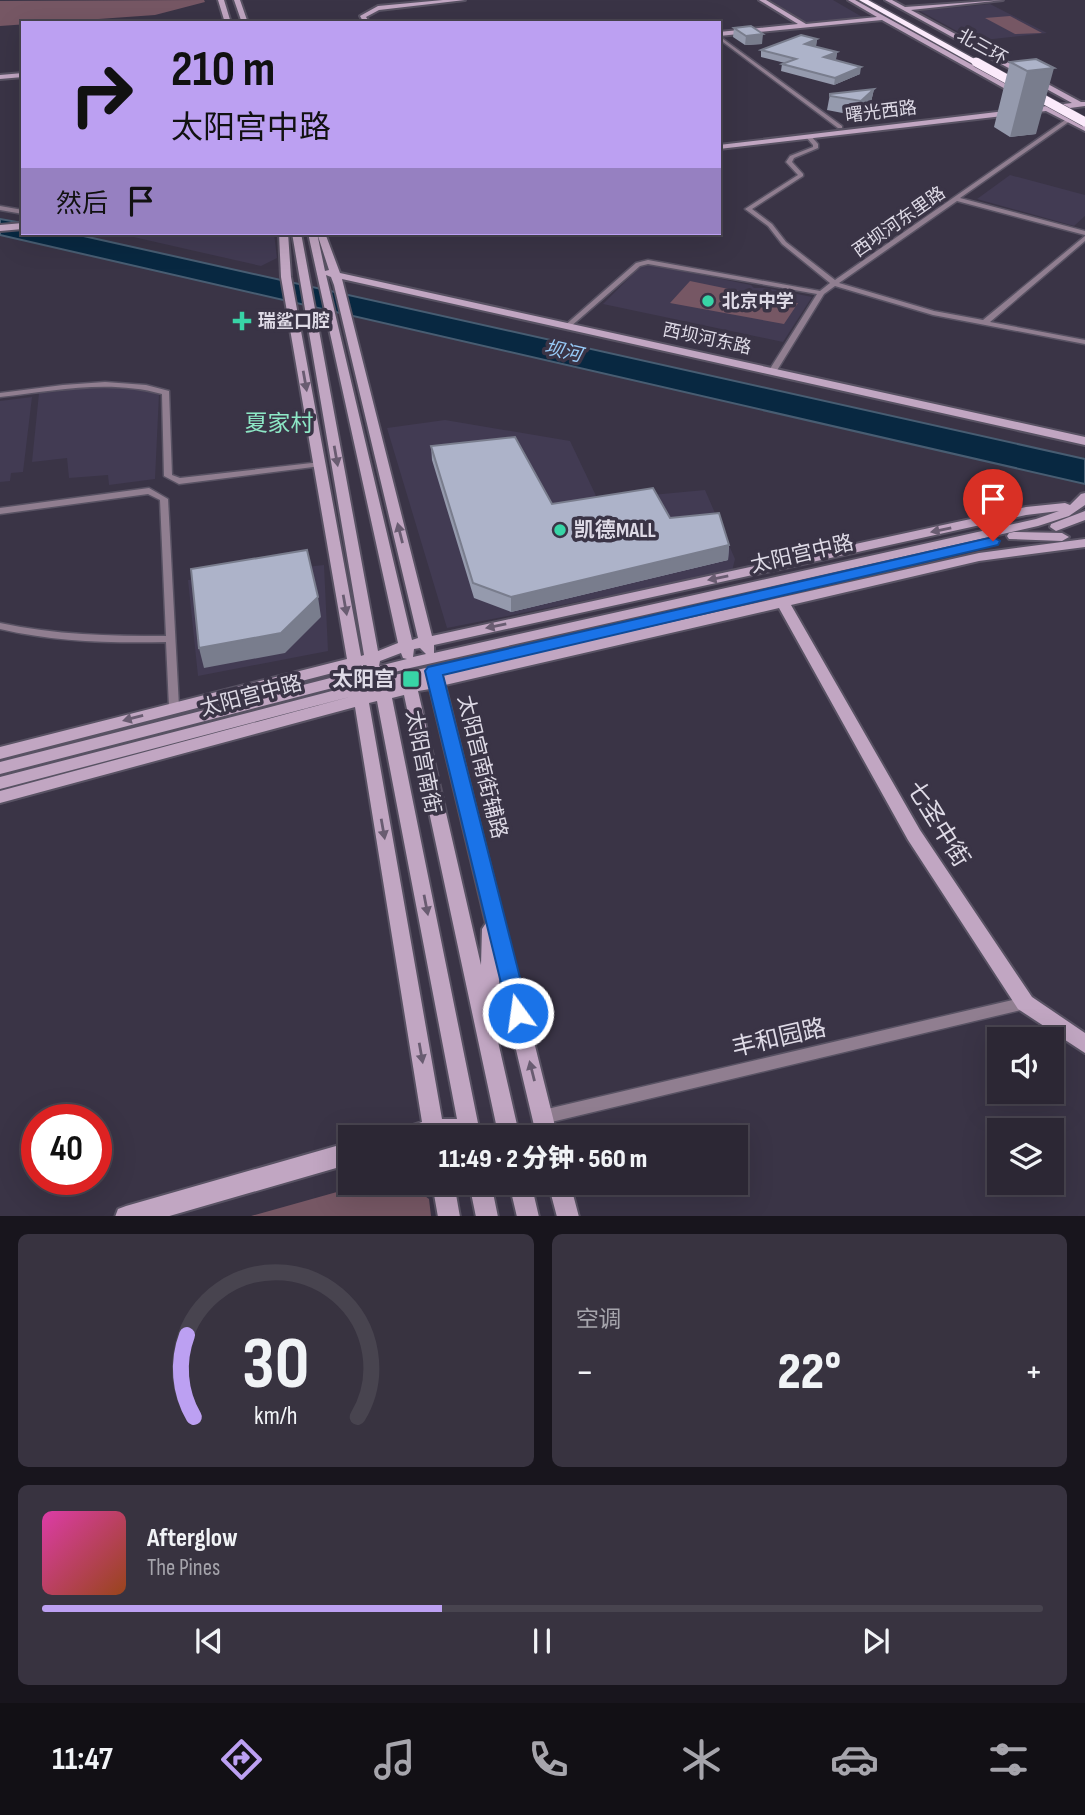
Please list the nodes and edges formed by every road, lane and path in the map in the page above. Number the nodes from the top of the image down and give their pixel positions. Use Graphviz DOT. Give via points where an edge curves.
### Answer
graph roads {
  1 [pos="213,0"];
  2 [pos="221,0"];
  3 [pos="230,0"];
  4 [pos="237,0"];
  5 [pos="462,0"];
  6 [pos="762,0"];
  7 [pos="851,0"];
  8 [pos="863,0"];
  9 [pos="876,0"];
  10 [pos="888,0"];
  11 [pos="1000,0"];
  12 [pos="906,11"];
  13 [pos="883,18"];
  14 [pos="220,21"];
  15 [pos="227,21"];
  16 [pos="236,21"];
  17 [pos="244,21"];
  18 [pos="366,21"];
  19 [pos="917,24"];
  20 [pos="804,25"];
  21 [pos="721,35"];
  22 [pos="721,37"];
  23 [pos="981,62"];
  24 [pos="21,75"];
  25 [pos="0,77"];
  26 [pos="1035,80"];
  27 [pos="1003,84"];
  28 [pos="1081,104"];
  29 [pos="1043,106"];
  30 [pos="1068,120"];
  31 [pos="840,127"];
  32 [pos="1085,127"];
  33 [pos="809,137"];
  34 [pos="721,140"];
  35 [pos="721,147"];
  36 [pos="957,199"];
  37 [pos="0,208"];
  38 [pos="21,214"];
  39 [pos="21,215"];
  40 [pos="0,220"];
  41 [pos="21,226"];
  42 [pos="0,229"];
  43 [pos="283,235"];
  44 [pos="296,235"];
  45 [pos="313,235"];
  46 [pos="322,235"];
  47 [pos="1085,236"];
  48 [pos="287,264"];
  49 [pos="302,268"];
  50 [pos="322,272"];
  51 [pos="336,275"];
  52 [pos="835,284"];
  53 [pos="821,293"];
  54 [pos="984,323"];
  55 [pos="567,327"];
  56 [pos="1085,342"];
  57 [pos="772,372"];
  58 [pos="0,395"];
  59 [pos="1085,441"];
  60 [pos="321,464"];
  61 [pos="1083,506"];
  62 [pos="0,511"];
  63 [pos="1014,536"];
  64 [pos="1085,540"];
  65 [pos="787,563"];
  66 [pos="751,586"];
  67 [pos="819,594"];
  68 [pos="626,598"];
  69 [pos="742,599"];
  70 [pos="783,603"];
  71 [pos="634,612"];
  72 [pos="0,626"];
  73 [pos="171,639"];
  74 [pos="426,641"];
  75 [pos="406,646"];
  76 [pos="433,671"];
  77 [pos="378,677"];
  78 [pos="409,677"];
  79 [pos="358,682"];
  80 [pos="174,707"];
  81 [pos="2,762"];
  82 [pos="69,779"];
  83 [pos="0,784"];
  84 [pos="0,797"];
  85 [pos="492,909"];
  86 [pos="1025,1003"];
  87 [pos="488,1040"];
  88 [pos="1085,1044"];
  89 [pos="543,1117"];
  90 [pos="434,1125"];
  91 [pos="469,1125"];
  92 [pos="507,1125"];
  93 [pos="545,1125"];
  94 [pos="338,1156"];
  95 [pos="445,1195"];
  96 [pos="483,1195"];
  97 [pos="523,1195"];
  98 [pos="562,1195"];
  99 [pos="126,1216"];
  100 [pos="449,1216"];
  101 [pos="487,1216"];
  102 [pos="528,1216"];
  103 [pos="568,1216"];
  1 -- 14 [label="street"];
  2 -- 15 [label="street"];
  3 -- 16 [label="street"];
  4 -- 17 [label="street"];
  5 -- 18 [label="street" via="379,8 363,16"];
  6 -- 20 [label="street"];
  7 -- 13 [label="street"];
  8 -- 23 [label="highway, 北三环"];
  9 -- 19 [label="highway, 北三环"];
  10 -- 12 [label="street"];
  11 -- 12 [label="street"];
  12 -- 19 [label="highway"];
  12 -- 26 [label="street"];
  13 -- 20 [label="street"];
  13 -- 27 [label="street"];
  19 -- 23 [label="highway, 北三环"];
  20 -- 21 [label="street"];
  22 -- 31 [label="street"];
  23 -- 28 [label="highway, 北三环"];
  23 -- 32 [label="highway, 北三环, bridge"];
  24 -- 25 [label="street"];
  26 -- 27 [label="street"];
  26 -- 28 [label="street"];
  27 -- 29 [label="street"];
  28 -- 29 [label="street"];
  29 -- 30 [label="street"];
  29 -- 31 [label="street, 曙光西路"];
  29 -- 33 [label="street, 曙光西路"];
  30 -- 32 [label="street"];
  30 -- 36 [label="street, 西坝河东里路"];
  31 -- 34 [label="street, 曙光西路"];
  33 -- 35 [label="street, 曙光西路"];
  33 -- 52 [label="street" via="815,148 789,162 801,175 748,209"];
  36 -- 47 [label="street"];
  36 -- 52 [label="street, 西坝河东里路"];
  37 -- 38 [label="street"];
  39 -- 40 [label="street"];
  41 -- 42 [label="street"];
  43 -- 48 [label="street"];
  44 -- 49 [label="street, 太阳宫南街"];
  45 -- 50 [label="street, 太阳宫南街"];
  46 -- 51 [label="street"];
  47 -- 54 [label="street"];
  48 -- 49 [label="street, 西坝河东路"];
  48 -- 60 [label="street, one-way"];
  49 -- 50 [label="street, 西坝河东路"];
  49 -- 77 [label="street, 太阳宫南街, one-way"];
  50 -- 51 [label="street, 西坝河东路"];
  50 -- 75 [label="street, 太阳宫南街"];
  51 -- 55 [label="street, 西坝河东路"];
  74 -- 51 [label="street, 太阳宫南街辅路, one-way"];
  52 -- 53 [label="street, 西坝河东里路"];
  52 -- 54 [label="street"];
  53 -- 55 [label="street" via="648,262 638,264"];
  53 -- 57 [label="street, 西坝河东里路"];
  54 -- 56 [label="street"];
  55 -- 57 [label="street, 西坝河东路"];
  57 -- 59 [label="street, 西坝河东路"];
  58 -- 60 [label="street" via="120,383 166,393 168,476 179,481"];
  60 -- 79 [label="street, one-way"];
  61 -- 63 [label="street, 太阳宫中路" via="1051,528"];
  61 -- 65 [label="street, 太阳宫中路, one-way" via="1026,511"];
  61 -- 66 [label="street, 太阳宫中路" via="1038,522"];
  62 -- 73 [label="street" via="149,491 164,499"];
  63 -- 64 [label="street"];
  63 -- 69 [label="street, 太阳宫中路"];
  64 -- 67 [label="street, 太阳宫中路" via="979,557"];
  65 -- 66 [label="street"];
  65 -- 68 [label="street, 太阳宫中路, one-way"];
  66 -- 71 [label="street, 太阳宫中路"];
  67 -- 69 [label="street"];
  67 -- 70 [label="street, 太阳宫中路"];
  68 -- 71 [label="street"];
  68 -- 74 [label="street, 太阳宫中路, one-way"];
  69 -- 76 [label="street, 太阳宫中路"];
  70 -- 76 [label="street, 太阳宫中路"];
  70 -- 86 [label="street, 七圣中街" via="914,835"];
  71 -- 76 [label="street, 太阳宫中路"];
  72 -- 73 [label="street" via="33,635"];
  73 -- 80 [label="street"];
  74 -- 75 [label="street, 太阳宫中路"];
  74 -- 76 [label="street, 太阳宫南街辅路"];
  75 -- 77 [label="street, 太阳宫中路"];
  75 -- 78 [label="street, 太阳宫南街"];
  76 -- 78 [label="street, 太阳宫中路"];
  76 -- 85 [label="street, 太阳宫南街辅路"];
  77 -- 78 [label="street, 太阳宫中路"];
  77 -- 78 [label="street, 太阳宫中路"];
  77 -- 79 [label="street, 太阳宫中路"];
  77 -- 79 [label="street, 太阳宫中路"];
  77 -- 91 [label="street, 太阳宫南街, one-way"];
  78 -- 87 [label="street, 太阳宫南街"];
  79 -- 80 [label="street, 太阳宫中路"];
  79 -- 81 [label="street, 太阳宫中路"];
  79 -- 82 [label="street, 太阳宫中路"];
  79 -- 83 [label="street, 太阳宫中路"];
  79 -- 90 [label="street, one-way"];
  80 -- 81 [label="street, 太阳宫中路, one-way" via="69,735"];
  82 -- 83 [label="street"];
  82 -- 84 [label="street, 太阳宫中路"];
  85 -- 87 [label="street"];
  89 -- 85 [label="street, 太阳宫南街辅路, one-way"];
  86 -- 88 [label="street, 七圣中街"];
  86 -- 89 [label="street, 丰和园路"];
  87 -- 92 [label="street, 太阳宫南街"];
  89 -- 93 [label="street, 太阳宫南街辅路"];
  94 -- 99 [label="street"];
  95 -- 100 [label="street"];
  96 -- 101 [label="street"];
  97 -- 102 [label="street"];
  98 -- 103 [label="street"];
}
